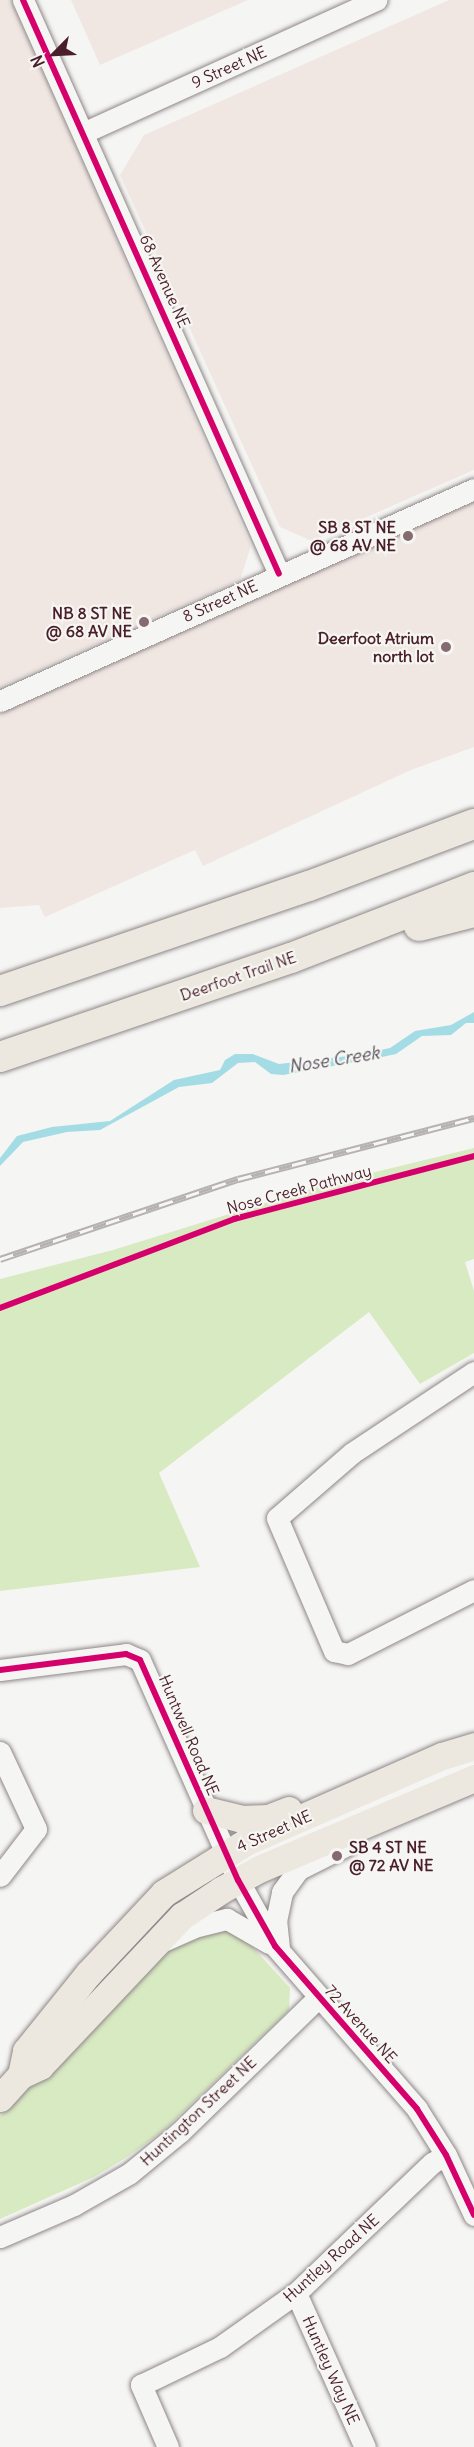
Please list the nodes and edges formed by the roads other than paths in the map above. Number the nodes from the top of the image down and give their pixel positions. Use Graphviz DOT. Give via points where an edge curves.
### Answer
graph roads {
  1 [pos="23,0"];
  2 [pos="376,0"];
  3 [pos="85,132"];
  4 [pos="474,489"];
  5 [pos="279,574"];
  6 [pos="0,701"];
  7 [pos="474,824"];
  8 [pos="474,887"];
  9 [pos="474,912"];
  10 [pos="291,958"];
  11 [pos="0,991"];
  12 [pos="0,1057"];
  13 [pos="474,1372"];
  14 [pos="474,1590"];
  15 [pos="0,1670"];
  16 [pos="474,1746"];
  17 [pos="0,1752"];
  18 [pos="474,1752"];
  19 [pos="435,1760"];
  20 [pos="474,1778"];
  21 [pos="439,1793"];
  22 [pos="206,1810"];
  23 [pos="225,1853"];
  24 [pos="0,1876"];
  25 [pos="238,1880"];
  26 [pos="155,1945"];
  27 [pos="277,1949"];
  28 [pos="318,1998"];
  29 [pos="21,2075"];
  30 [pos="0,2098"];
  31 [pos="446,2155"];
  32 [pos="474,2215"];
  33 [pos="0,2237"];
  34 [pos="297,2293"];
  35 [pos="168,2447"];
  36 [pos="365,2447"];
  1 -- 3 [label="street, 68 Avenue NE"];
  2 -- 3 [label="street, 9 Street NE"];
  3 -- 5 [label="street, 68 Avenue NE"];
  4 -- 5 [label="street, 8 Street NE"];
  5 -- 6 [label="street, 8 Street NE"];
  7 -- 11 [label="highway" via="309,886"];
  8 -- 10 [label="highway, Deerfoot Trail NE"];
  9 -- 10 [label="highway"];
  10 -- 12 [label="highway, Deerfoot Trail NE"];
  13 -- 14 [label="street" via="352,1454 277,1518 334,1651 348,1654"];
  15 -- 22 [label="street, Huntwell Road NE" via="126,1654 140,1660"];
  16 -- 19 [label="main road, 4 Street NE"];
  17 -- 24 [label="street" via="36,1829"];
  18 -- 25 [label="street" via="447,1770 264,1850"];
  19 -- 22 [label="main road" via="398,1769 268,1818 241,1819"];
  19 -- 23 [label="main road, 4 Street NE"];
  20 -- 21 [label="main road, 4 Street NE"];
  21 -- 25 [label="main road, 4 Street NE"];
  21 -- 27 [label="street" via="404,1820 299,1869 277,1906"];
  22 -- 23 [label="street, Huntwell Road NE"];
  23 -- 25 [label="street, 72 Avenue NE"];
  23 -- 29 [label="main road, 4 Street NE" via="164,1893 92,1970 26,2051"];
  25 -- 26 [label="main road, 4 Street NE" via="182,1916"];
  25 -- 27 [label="street, 72 Avenue NE"];
  26 -- 27 [label="street" via="194,1927 227,1919"];
  26 -- 29 [label="main road, 4 Street NE" via="40,2066"];
  27 -- 28 [label="street, 72 Avenue NE"];
  28 -- 31 [label="street, 72 Avenue NE" via="417,2109"];
  28 -- 33 [label="street, Huntington Street NE" via="180,2132 130,2173 74,2205"];
  29 -- 30 [label="main road, 4 Street NE"];
  31 -- 32 [label="street, 72 Avenue NE"];
  31 -- 34 [label="street, Huntley Road NE" via="432,2163"];
  34 -- 35 [label="street, Huntley Road NE" via="220,2347 141,2385"];
  34 -- 36 [label="street, Huntley Way NE"];
}
